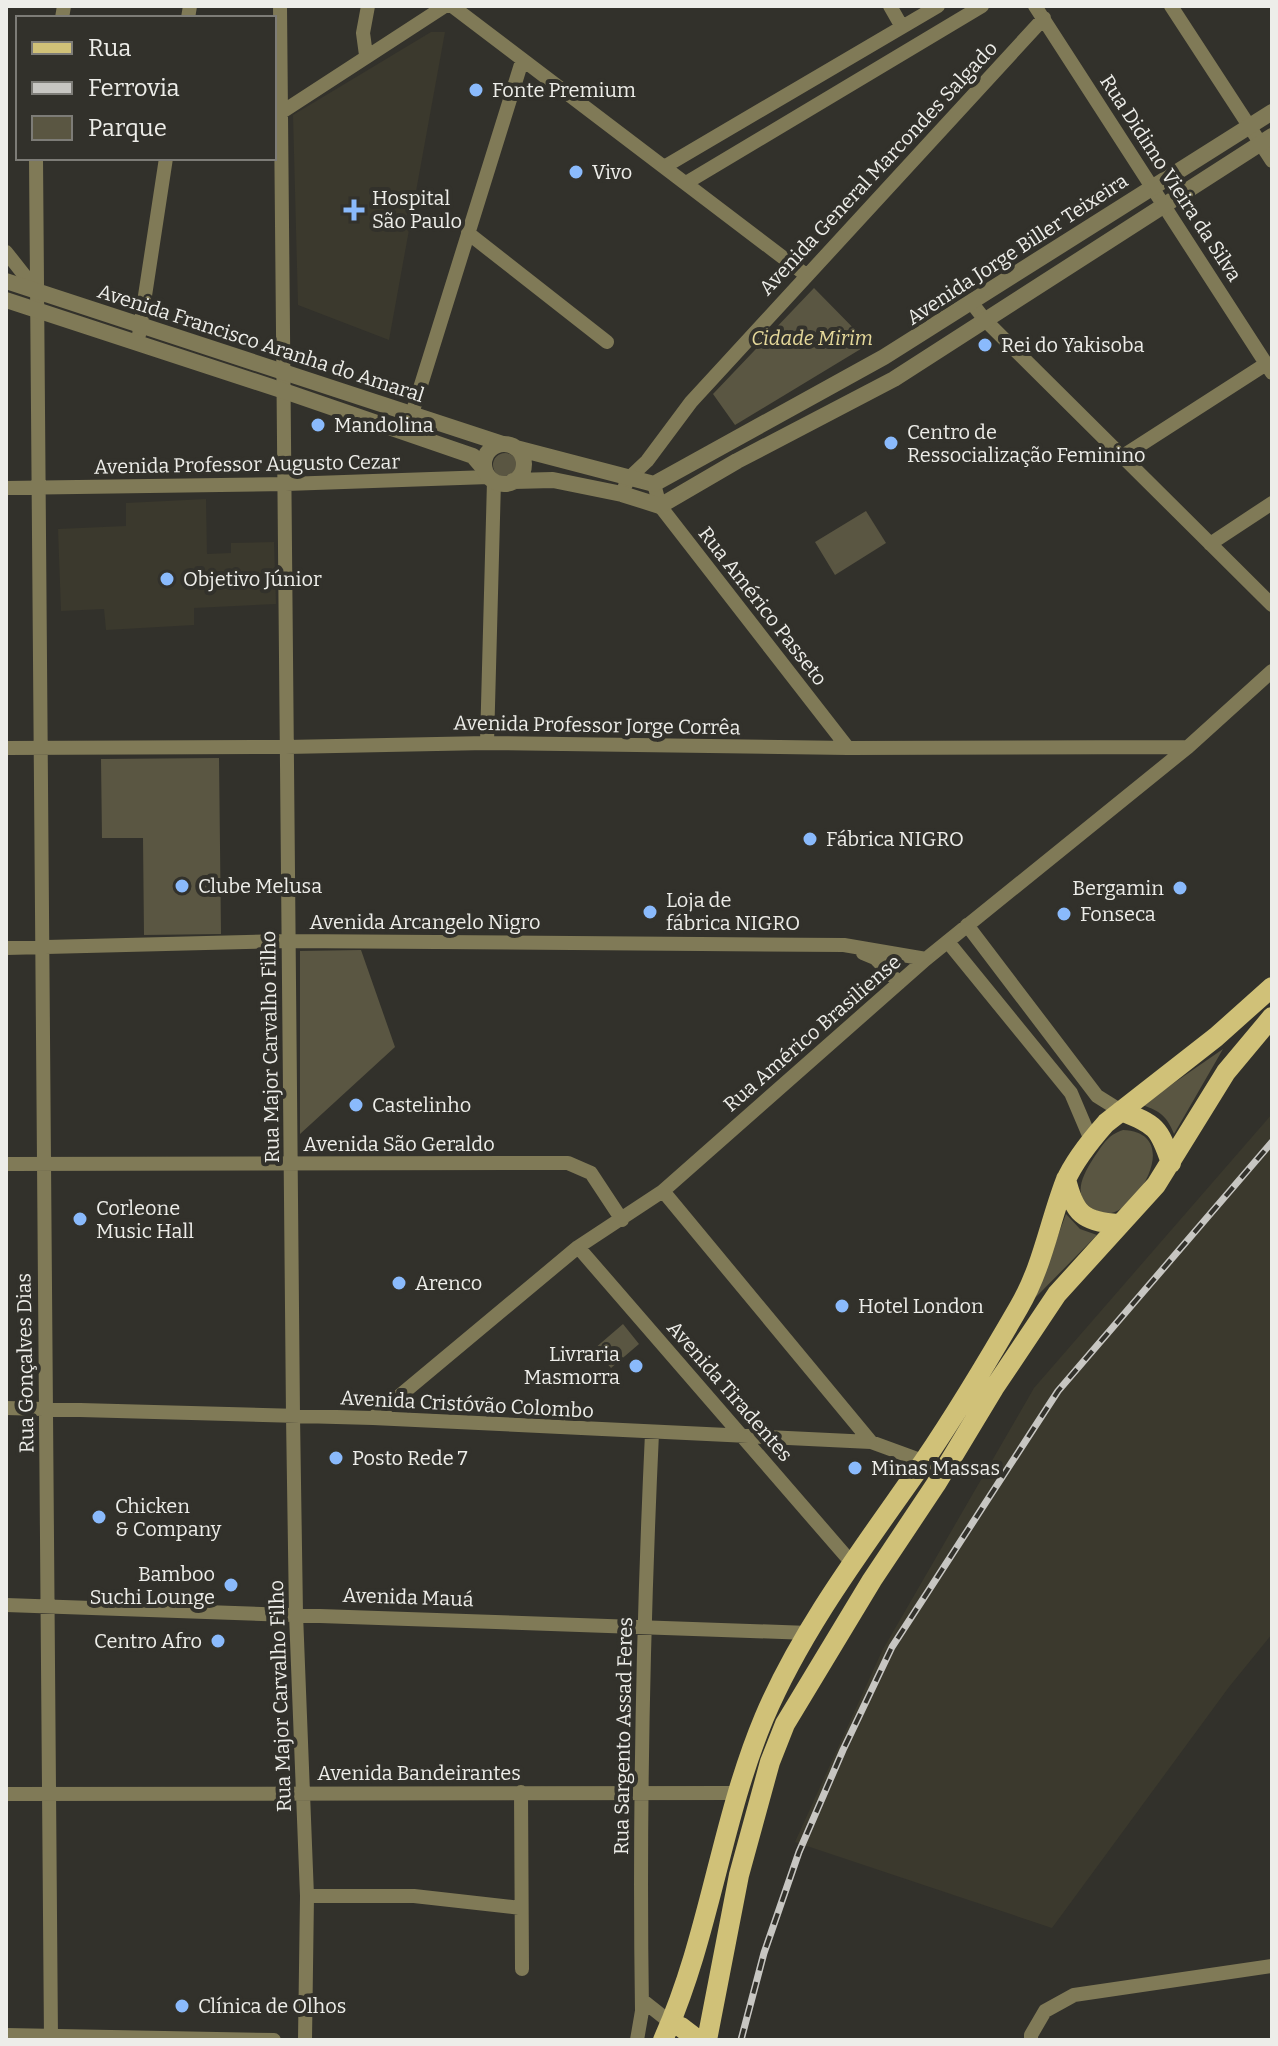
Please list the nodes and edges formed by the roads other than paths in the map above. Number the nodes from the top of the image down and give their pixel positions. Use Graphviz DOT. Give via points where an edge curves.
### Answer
graph roads {
  1 [pos="280,6"];
  2 [pos="368,6"];
  3 [pos="445,6"];
  4 [pos="452,6"];
  5 [pos="890,6"];
  6 [pos="938,6"];
  7 [pos="982,6"];
  8 [pos="1171,6"];
  9 [pos="1040,12"];
  10 [pos="902,27"];
  11 [pos="366,55"];
  12 [pos="522,61"];
  13 [pos="282,112"];
  14 [pos="1272,112"];
  15 [pos="1250,126"];
  16 [pos="1266,139"];
  17 [pos="36,160"];
  18 [pos="166,160"];
  19 [pos="1272,161"];
  20 [pos="664,167"];
  21 [pos="686,183"];
  22 [pos="1151,186"];
  23 [pos="1164,203"];
  24 [pos="468,233"];
  25 [pos="6,252"];
  26 [pos="806,275"];
  27 [pos="6,281"];
  28 [pos="36,290"];
  29 [pos="6,300"];
  30 [pos="971,302"];
  31 [pos="36,310"];
  32 [pos="985,320"];
  33 [pos="140,324"];
  34 [pos="607,342"];
  35 [pos="139,343"];
  36 [pos="200,343"];
  37 [pos="884,357"];
  38 [pos="194,361"];
  39 [pos="1269,368"];
  40 [pos="284,371"];
  41 [pos="894,379"];
  42 [pos="284,391"];
  43 [pos="412,413"];
  44 [pos="406,433"];
  45 [pos="509,446"];
  46 [pos="1123,456"];
  47 [pos="490,476"];
  48 [pos="629,478"];
  49 [pos="513,481"];
  50 [pos="286,484"];
  51 [pos="654,484"];
  52 [pos="6,488"];
  53 [pos="39,488"];
  54 [pos="622,494"];
  55 [pos="1272,503"];
  56 [pos="660,506"];
  57 [pos="1210,544"];
  58 [pos="1272,605"];
  59 [pos="1272,671"];
  60 [pos="487,743"];
  61 [pos="42,747"];
  62 [pos="286,747"];
  63 [pos="1188,747"];
  64 [pos="6,748"];
  65 [pos="848,748"];
  66 [pos="967,925"];
  67 [pos="288,941"];
  68 [pos="948,942"];
  69 [pos="844,945"];
  70 [pos="43,947"];
  71 [pos="6,948"];
  72 [pos="926,959"];
  73 [pos="899,983"];
  74 [pos="1272,987"];
  75 [pos="1035,1016"];
  76 [pos="1272,1017"];
  77 [pos="1019,1028"];
  78 [pos="1121,1111"];
  79 [pos="1091,1140"];
  80 [pos="1171,1163"];
  81 [pos="6,1164"];
  82 [pos="44,1164"];
  83 [pos="292,1164"];
  84 [pos="1066,1179"];
  85 [pos="663,1191"];
  86 [pos="622,1220"];
  87 [pos="1118,1224"];
  88 [pos="578,1247"];
  89 [pos="6,1408"];
  90 [pos="46,1410"];
  91 [pos="293,1416"];
  92 [pos="373,1418"];
  93 [pos="652,1433"];
  94 [pos="744,1437"];
  95 [pos="871,1442"];
  96 [pos="923,1461"];
  97 [pos="851,1562"];
  98 [pos="6,1605"];
  99 [pos="48,1606"];
  100 [pos="296,1614"];
  101 [pos="643,1625"];
  102 [pos="809,1633"];
  103 [pos="640,1791"];
  104 [pos="521,1792"];
  105 [pos="736,1793"];
  106 [pos="6,1794"];
  107 [pos="50,1794"];
  108 [pos="304,1794"];
  109 [pos="307,1896"];
  110 [pos="521,1908"];
  111 [pos="1272,1966"];
  112 [pos="522,1969"];
  113 [pos="642,2000"];
  114 [pos="667,2032"];
  115 [pos="6,2035"];
  116 [pos="51,2038"];
  117 [pos="274,2040"];
  118 [pos="305,2040"];
  119 [pos="637,2040"];
  120 [pos="698,2040"];
  121 [pos="707,2040"];
  122 [pos="1031,2040"];
  1 -- 13 [label="street, Rua Major Carvalho Filho"];
  2 -- 11 [label="street"];
  3 -- 11 [label="street"];
  4 -- 12 [label="street"];
  5 -- 10 [label="street"];
  6 -- 10 [label="street"];
  7 -- 21 [label="street"];
  8 -- 15 [label="street"];
  9 -- 22 [label="street, Rua Didimo Vieira da Silva"];
  9 -- 26 [label="street, Avenida General Marcondes Salgado"];
  10 -- 20 [label="street"];
  11 -- 13 [label="street"];
  12 -- 20 [label="street"];
  12 -- 24 [label="street"];
  13 -- 40 [label="street, Rua Major Carvalho Filho"];
  14 -- 15 [label="street, Avenida Jorge Biller Teixeira"];
  15 -- 16 [label="street"];
  15 -- 22 [label="street, Avenida Jorge Biller Teixeira"];
  16 -- 19 [label="street"];
  16 -- 23 [label="street, Avenida Jorge Biller Teixeira"];
  17 -- 28 [label="street, Rua Gonçalves Dias"];
  18 -- 33 [label="street"];
  20 -- 21 [label="street"];
  21 -- 26 [label="street"];
  22 -- 23 [label="street, Rua Didimo Vieira da Silva"];
  22 -- 30 [label="street, Avenida Jorge Biller Teixeira"];
  23 -- 32 [label="street, Avenida Jorge Biller Teixeira"];
  23 -- 39 [label="street, Rua Didimo Vieira da Silva"];
  24 -- 34 [label="street"];
  24 -- 43 [label="street"];
  25 -- 28 [label="street"];
  26 -- 48 [label="street, Avenida General Marcondes Salgado"];
  27 -- 28 [label="street, Avenida Francisco Aranha do Amaral"];
  28 -- 31 [label="street, Rua Gonçalves Dias"];
  28 -- 33 [label="street, Avenida Francisco Aranha do Amaral"];
  29 -- 31 [label="street, Avenida Francisco Aranha do Amaral"];
  30 -- 32 [label="street"];
  30 -- 37 [label="street, Avenida Jorge Biller Teixeira"];
  31 -- 35 [label="street, Avenida Francisco Aranha do Amaral"];
  31 -- 53 [label="street, Rua Gonçalves Dias"];
  32 -- 41 [label="street, Avenida Jorge Biller Teixeira"];
  32 -- 46 [label="street"];
  33 -- 35 [label="street"];
  33 -- 36 [label="street, Avenida Francisco Aranha do Amaral"];
  35 -- 38 [label="street, Avenida Francisco Aranha do Amaral"];
  36 -- 38 [label="street"];
  36 -- 40 [label="street, Avenida Francisco Aranha do Amaral"];
  37 -- 41 [label="street"];
  37 -- 51 [label="street, Avenida Jorge Biller Teixeira"];
  38 -- 42 [label="street, Avenida Francisco Aranha do Amaral"];
  39 -- 46 [label="street"];
  40 -- 42 [label="street, Rua Major Carvalho Filho"];
  40 -- 43 [label="street, Avenida Francisco Aranha do Amaral"];
  41 -- 56 [label="street, Avenida Jorge Biller Teixeira"];
  42 -- 44 [label="street, Avenida Francisco Aranha do Amaral"];
  42 -- 50 [label="street, Rua Major Carvalho Filho"];
  43 -- 44 [label="street"];
  43 -- 45 [label="street, Avenida Francisco Aranha do Amaral"];
  44 -- 47 [label="street, Avenida Francisco Aranha do Amaral" via="473,456"];
  45 -- 47 [label="street" via="488,452"];
  45 -- 48 [label="street, Avenida Francisco Aranha do Amaral"];
  45 -- 49 [label="street" via="524,465"];
  46 -- 57 [label="street"];
  47 -- 49 [label="street" via="504,484"];
  47 -- 50 [label="street, Avenida Professor Augusto Cezar"];
  47 -- 60 [label="street"];
  48 -- 51 [label="street, Avenida Francisco Aranha do Amaral"];
  48 -- 54 [label="street, Avenida General Marcondes Salgado"];
  49 -- 54 [label="street" via="553,480"];
  50 -- 53 [label="street, Avenida Professor Augusto Cezar"];
  50 -- 62 [label="street, Rua Major Carvalho Filho"];
  51 -- 56 [label="street, Rua Américo Passeto"];
  52 -- 53 [label="street, Avenida Professor Augusto Cezar"];
  53 -- 61 [label="street, Rua Gonçalves Dias"];
  54 -- 56 [label="street"];
  55 -- 57 [label="street"];
  56 -- 65 [label="street, Rua Américo Passeto"];
  57 -- 58 [label="street"];
  59 -- 63 [label="street, Rua Américo Brasiliense"];
  60 -- 62 [label="street, Avenida Professor Jorge Corrêa"];
  60 -- 65 [label="street, Avenida Professor Jorge Corrêa"];
  61 -- 62 [label="street, Avenida Professor Jorge Corrêa"];
  61 -- 64 [label="street, Avenida Professor Jorge Corrêa"];
  61 -- 70 [label="street, Rua Gonçalves Dias"];
  62 -- 67 [label="street, Rua Major Carvalho Filho"];
  63 -- 65 [label="street, Avenida Professor Jorge Corrêa"];
  63 -- 66 [label="street, Rua Américo Brasiliense"];
  66 -- 68 [label="street, Rua Américo Brasiliense"];
  66 -- 75 [label="street"];
  67 -- 69 [label="street, Avenida Arcangelo Nigro"];
  67 -- 70 [label="street, Avenida Arcangelo Nigro"];
  67 -- 83 [label="street, Rua Major Carvalho Filho"];
  68 -- 72 [label="street, Rua Américo Brasiliense"];
  68 -- 77 [label="street"];
  69 -- 72 [label="street, Avenida Arcangelo Nigro"];
  69 -- 73 [label="street, Avenida Arcangelo Nigro" via="875,958"];
  70 -- 71 [label="street, Avenida Arcangelo Nigro"];
  70 -- 82 [label="street, Rua Gonçalves Dias"];
  72 -- 73 [label="street, Rua Américo Brasiliense"];
  73 -- 85 [label="street, Rua Américo Brasiliense"];
  74 -- 78 [label="main road"];
  75 -- 77 [label="street"];
  75 -- 78 [label="street" via="1097,1096"];
  76 -- 80 [label="main road" via="1226,1072"];
  77 -- 79 [label="street" via="1071,1093"];
  78 -- 79 [label="main road"];
  78 -- 80 [label="main road" via="1161,1133"];
  79 -- 84 [label="main road"];
  80 -- 87 [label="main road"];
  81 -- 82 [label="street, Avenida São Geraldo"];
  82 -- 83 [label="street, Avenida São Geraldo"];
  82 -- 90 [label="street, Rua Gonçalves Dias"];
  83 -- 86 [label="street, Avenida São Geraldo" via="568,1163 591,1173"];
  83 -- 91 [label="street, Rua Major Carvalho Filho"];
  84 -- 87 [label="main road" via="1071,1201 1083,1215 1094,1223"];
  84 -- 96 [label="main road" via="1032,1285"];
  85 -- 86 [label="street, Rua Américo Brasiliense"];
  85 -- 95 [label="street"];
  86 -- 88 [label="street, Rua Américo Brasiliense"];
  87 -- 121 [label="main road" via="1026,1339 785,1724 739,1875"];
  88 -- 92 [label="street, Rua Américo Brasiliense"];
  88 -- 94 [label="street, Avenida Tiradentes"];
  89 -- 90 [label="street, Avenida Cristóvão Colombo"];
  90 -- 91 [label="street, Avenida Cristóvão Colombo"];
  90 -- 99 [label="street, Rua Gonçalves Dias"];
  91 -- 92 [label="street, Avenida Cristóvão Colombo"];
  91 -- 100 [label="street, Rua Major Carvalho Filho"];
  92 -- 93 [label="street, Avenida Cristóvão Colombo"];
  93 -- 94 [label="street, Avenida Cristóvão Colombo"];
  93 -- 101 [label="street, Rua Sargento Assad Feres"];
  94 -- 95 [label="street, Avenida Cristóvão Colombo"];
  94 -- 97 [label="street, Avenida Tiradentes"];
  95 -- 96 [label="street, Avenida Cristóvão Colombo"];
  96 -- 97 [label="main road"];
  97 -- 102 [label="main road"];
  98 -- 99 [label="street, Avenida Mauá"];
  99 -- 100 [label="street, Avenida Mauá"];
  99 -- 107 [label="street, Rua Gonçalves Dias"];
  100 -- 101 [label="street, Avenida Mauá"];
  100 -- 108 [label="street, Rua Major Carvalho Filho"];
  101 -- 102 [label="street, Avenida Mauá"];
  101 -- 103 [label="street, Rua Sargento Assad Feres"];
  102 -- 105 [label="main road" via="765,1715"];
  103 -- 104 [label="street, Avenida Bandeirantes"];
  103 -- 105 [label="street, Avenida Bandeirantes"];
  103 -- 113 [label="street, Rua Sargento Assad Feres"];
  104 -- 108 [label="street, Avenida Bandeirantes"];
  104 -- 110 [label="street"];
  105 -- 114 [label="main road" via="701,1938"];
  106 -- 107 [label="street, Avenida Bandeirantes"];
  107 -- 108 [label="street, Avenida Bandeirantes"];
  107 -- 116 [label="street, Rua Gonçalves Dias"];
  108 -- 109 [label="street, Rua Major Carvalho Filho"];
  109 -- 110 [label="street" via="414,1896"];
  109 -- 118 [label="street, Rua Major Carvalho Filho"];
  110 -- 112 [label="street"];
  111 -- 122 [label="street" via="1074,1995 1045,2011"];
  113 -- 114 [label="street"];
  113 -- 119 [label="street, Rua Sargento Assad Feres"];
  114 -- 120 [label="main road" via="681,2027"];
  115 -- 116 [label="street"];
  116 -- 117 [label="street"];
}
